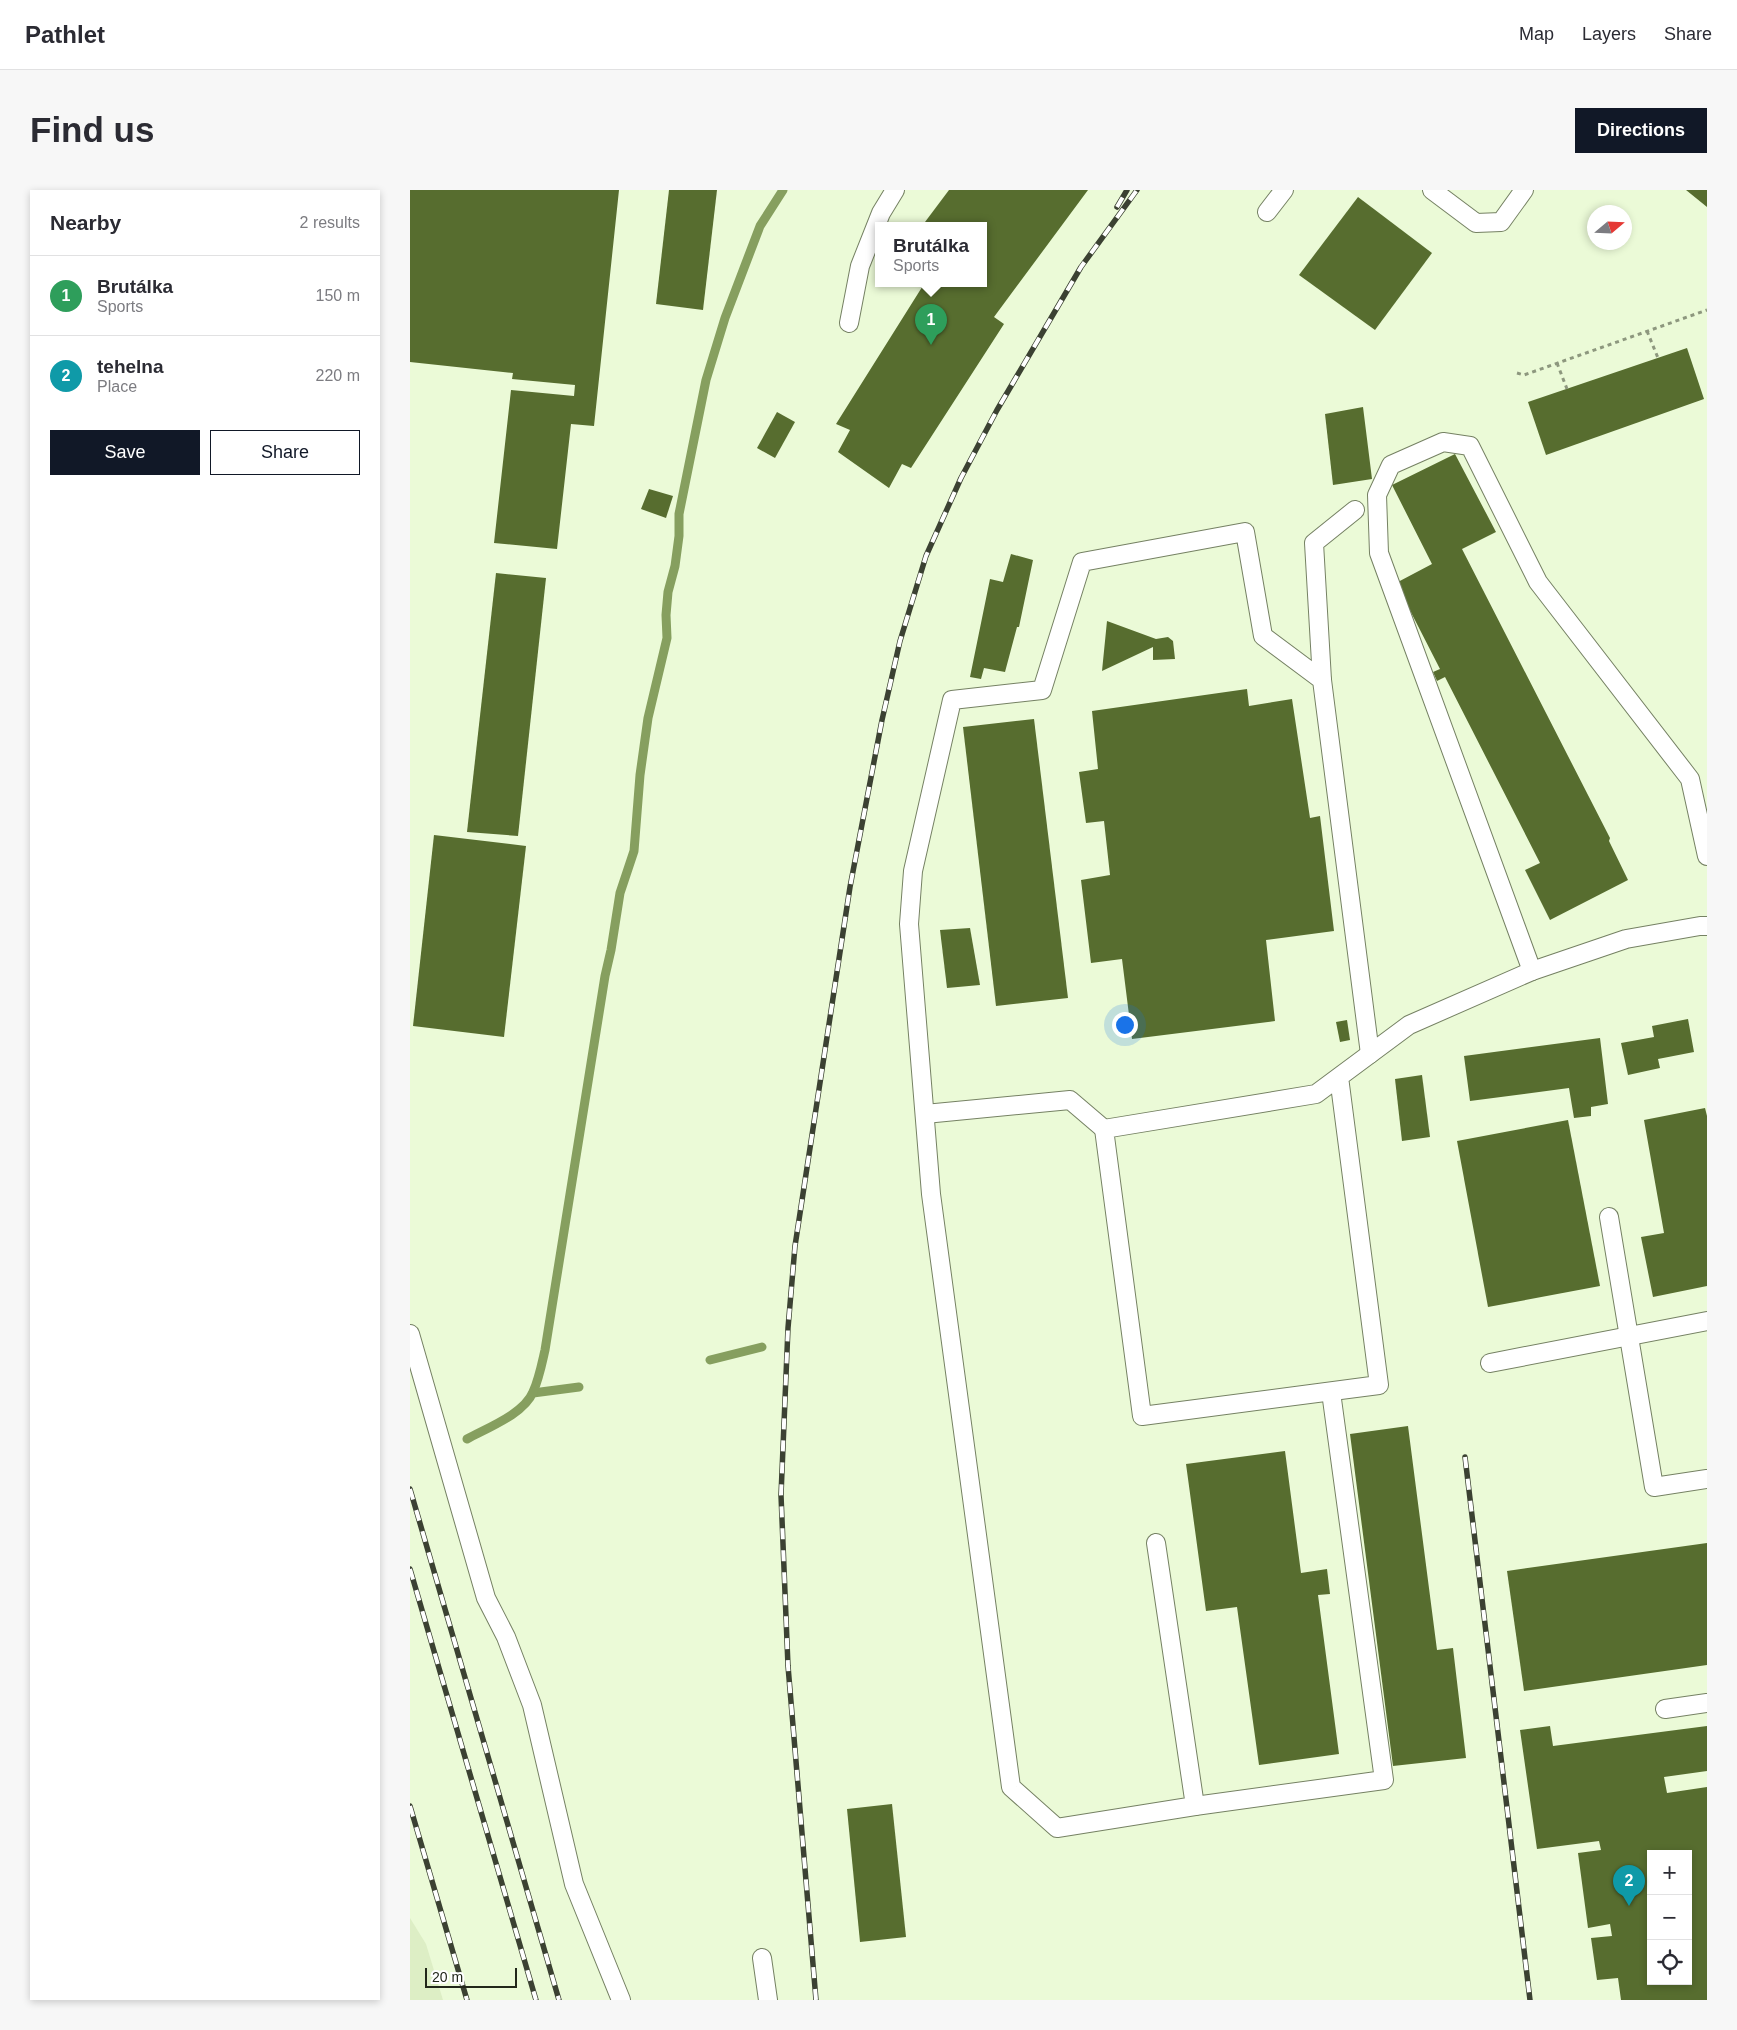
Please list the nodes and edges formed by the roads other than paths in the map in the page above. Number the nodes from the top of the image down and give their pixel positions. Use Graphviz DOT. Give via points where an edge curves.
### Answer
graph roads {
  1 [pos="894,190"];
  2 [pos="1284,190"];
  3 [pos="1432,190"];
  4 [pos="1524,190"];
  5 [pos="1267,212"];
  6 [pos="877,222"];
  7 [pos="875,228"];
  8 [pos="849,323"];
  9 [pos="1355,510"];
  10 [pos="1322,680"];
  11 [pos="1707,856"];
  12 [pos="1707,926"];
  13 [pos="1532,971"];
  14 [pos="1370,1054"];
  15 [pos="1339,1077"];
  16 [pos="925,1114"];
  17 [pos="1104,1129"];
  18 [pos="1610,1217"];
  19 [pos="1707,1321"];
  20 [pos="410,1334"];
  21 [pos="1629,1336"];
  22 [pos="1490,1363"];
  23 [pos="1332,1392"];
  24 [pos="1707,1479"];
  25 [pos="1156,1543"];
  26 [pos="1707,1703"];
  27 [pos="1665,1709"];
  28 [pos="1195,1806"];
  29 [pos="762,1958"];
  30 [pos="621,2000"];
  31 [pos="768,2000"];
  1 -- 6 [label="lane"];
  2 -- 5 [label="lane"];
  3 -- 4 [label="lane" via="1476,222 1501,222"];
  7 -- 8 [label="lane" via="860,266"];
  9 -- 10 [label="lane" via="1314,543"];
  10 -- 14 [label="lane"];
  10 -- 16 [label="lane" via="1263,636 1245,532 1082,562 1042,690 952,700 913,870 909,924"];
  11 -- 13 [label="lane" via="1690,779 1538,582 1470,446 1444,442 1391,465 1377,496 1379,553"];
  12 -- 13 [label="lane" via="1626,939"];
  13 -- 14 [label="lane" via="1409,1025"];
  14 -- 15 [label="lane"];
  15 -- 17 [label="lane" via="1316,1094"];
  15 -- 23 [label="lane" via="1379,1386"];
  16 -- 17 [label="lane" via="1070,1100"];
  16 -- 28 [label="lane" via="931,1194 1011,1787 1057,1828"];
  17 -- 23 [label="lane" via="1142,1416"];
  18 -- 21 [label="lane"];
  19 -- 21 [label="lane"];
  20 -- 30 [label="lane" via="486,1598 506,1637 532,1705 574,1884"];
  21 -- 22 [label="lane"];
  21 -- 24 [label="lane" via="1654,1487"];
  23 -- 28 [label="lane" via="1384,1780"];
  25 -- 28 [label="lane"];
  26 -- 27 [label="lane"];
  29 -- 31 [label="lane"];
}
